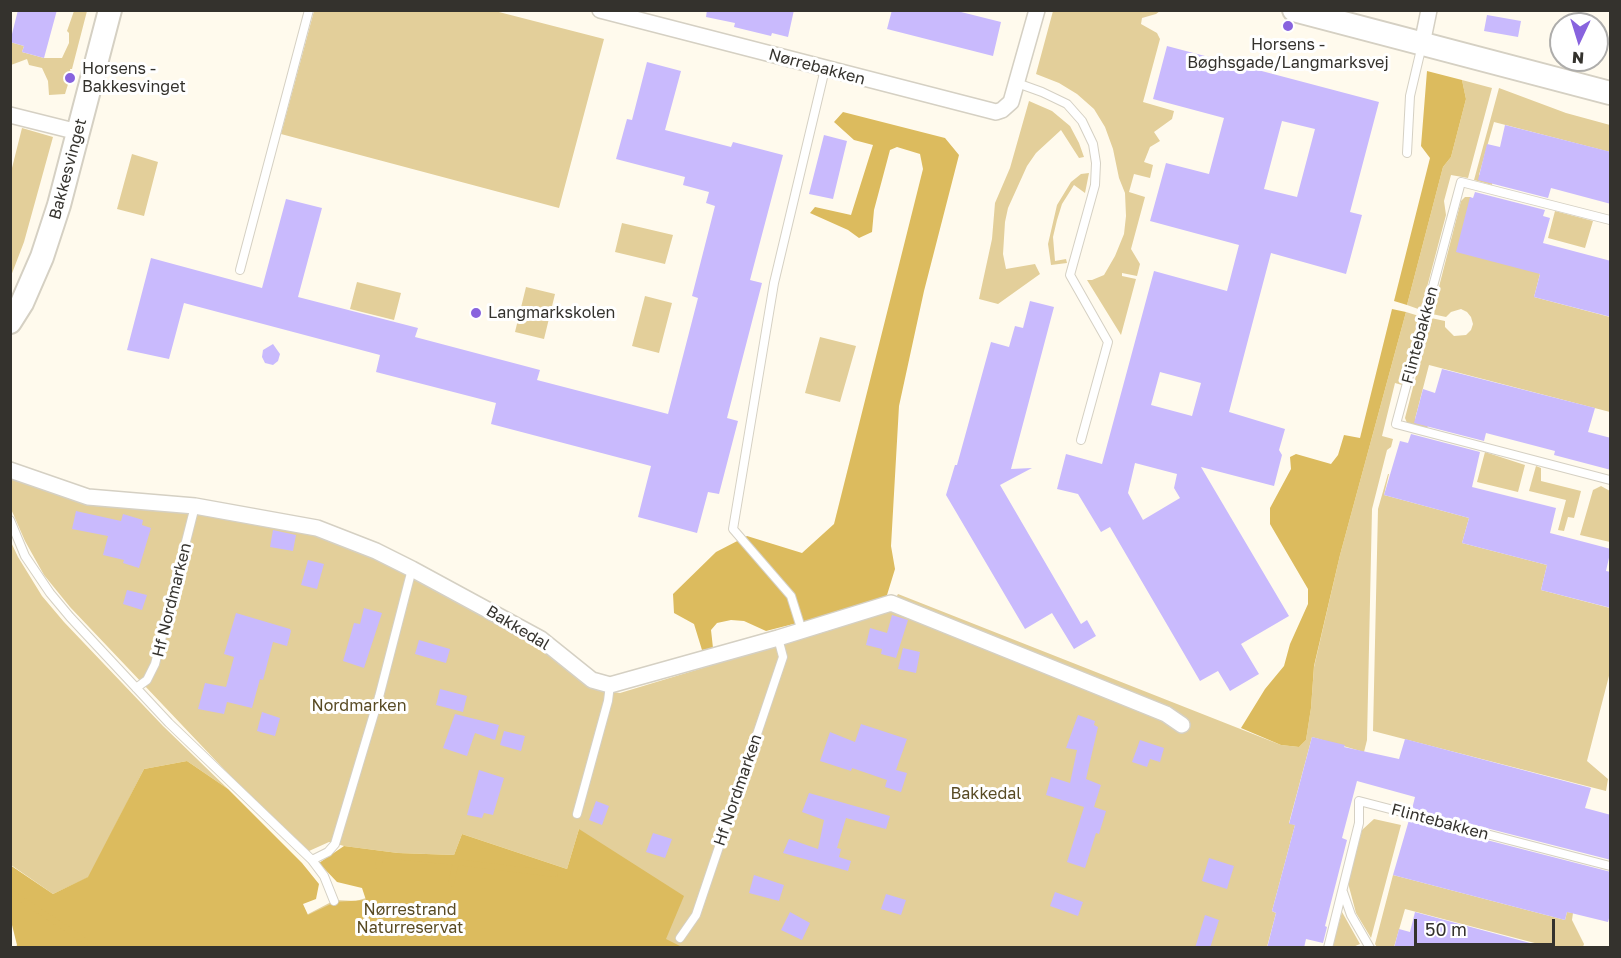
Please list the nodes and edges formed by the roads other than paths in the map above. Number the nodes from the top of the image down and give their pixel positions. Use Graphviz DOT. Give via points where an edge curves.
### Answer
graph roads {
  1 [pos="110,10"];
  2 [pos="309,10"];
  3 [pos="600,10"];
  4 [pos="1036,10"];
  5 [pos="1294,10"];
  6 [pos="1429,10"];
  7 [pos="1422,44"];
  8 [pos="825,69"];
  9 [pos="1017,83"];
  10 [pos="1611,93"];
  11 [pos="10,115"];
  12 [pos="78,132"];
  13 [pos="1407,153"];
  14 [pos="1611,220"];
  15 [pos="240,270"];
  16 [pos="10,322"];
  17 [pos="1081,440"];
  18 [pos="10,470"];
  19 [pos="1611,480"];
  20 [pos="195,506"];
  21 [pos="10,520"];
  22 [pos="412,569"];
  23 [pos="802,631"];
  24 [pos="778,638"];
  25 [pos="610,685"];
  26 [pos="136,688"];
  27 [pos="1182,725"];
  28 [pos="577,814"];
  29 [pos="312,860"];
  30 [pos="1611,866"];
  31 [pos="1342,890"];
  32 [pos="334,901"];
  33 [pos="680,938"];
  34 [pos="1328,948"];
  35 [pos="1370,948"];
  1 -- 12 [label="street, Bakkesvinget"];
  2 -- 15 [label="lane"];
  3 -- 8 [label="street, Nørrebakken"];
  4 -- 9 [label="street, Nørrebakken"];
  5 -- 7 [label="street"];
  6 -- 7 [label="street"];
  7 -- 10 [label="street"];
  7 -- 13 [label="lane" via="1410,96"];
  8 -- 9 [label="street, Nørrebakken" via="996,112 1011,102"];
  8 -- 23 [label="lane" via="774,283 733,529 790,596"];
  9 -- 17 [label="lane" via="1067,104 1082,121 1096,163 1095,185 1070,275 1108,342"];
  11 -- 12 [label="street"];
  12 -- 16 [label="street, Bakkesvinget" via="42,256"];
  14 -- 19 [label="lane, Flintebakken" via="1461,182 1396,423"];
  18 -- 20 [label="street, Bakkedal" via="88,496"];
  20 -- 22 [label="street, Bakkedal" via="316,528"];
  20 -- 26 [label="lane, Hf Nordmarken" via="155,664 147,680"];
  21 -- 26 [label="lane" via="26,556 50,593"];
  22 -- 25 [label="street, Bakkedal" via="541,639 592,680"];
  22 -- 29 [label="lane" via="341,828 328,852"];
  23 -- 24 [label="street"];
  23 -- 27 [label="street" via="891,603 1166,714"];
  24 -- 25 [label="street"];
  24 -- 33 [label="lane, Hf Nordmarken" via="783,657 696,915"];
  25 -- 28 [label="lane"];
  26 -- 29 [label="lane"];
  29 -- 32 [label="lane" via="324,876"];
  30 -- 31 [label="lane, Flintebakken" via="1359,801 1359,823"];
  31 -- 34 [label="lane, Flintebakken"];
  31 -- 35 [label="lane"];
}
